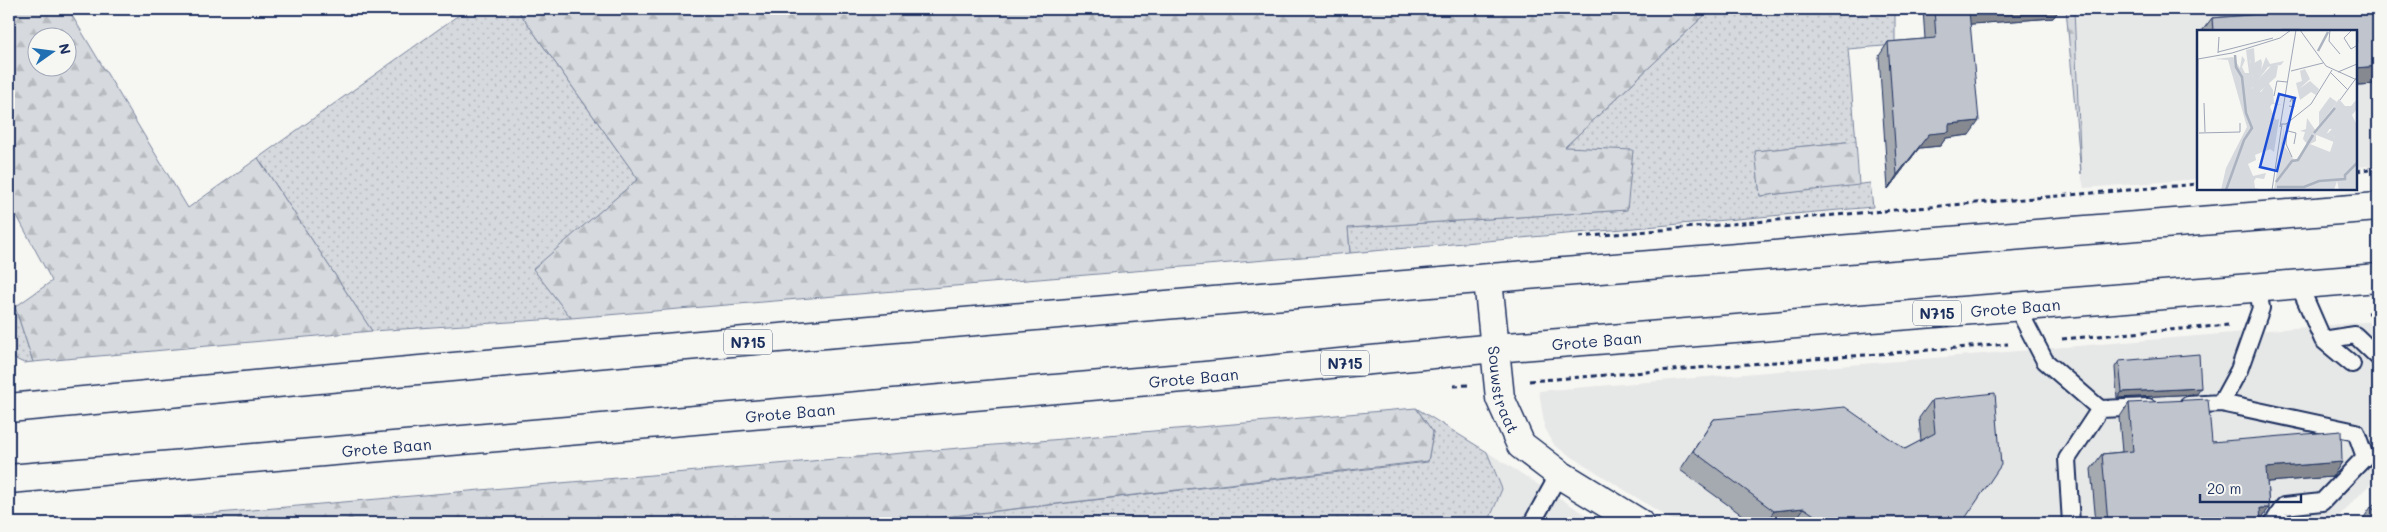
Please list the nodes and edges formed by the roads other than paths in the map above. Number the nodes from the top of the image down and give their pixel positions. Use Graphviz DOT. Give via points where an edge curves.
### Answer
graph roads {
  1 [pos="2378,207"];
  2 [pos="2378,278"];
  3 [pos="1488,280"];
  4 [pos="2299,284"];
  5 [pos="2258,288"];
  6 [pos="2017,307"];
  7 [pos="2323,340"];
  8 [pos="1495,348"];
  9 [pos="2378,357"];
  10 [pos="2352,364"];
  11 [pos="2221,403"];
  12 [pos="9,408"];
  13 [pos="2100,409"];
  14 [pos="1559,474"];
  15 [pos="9,479"];
  16 [pos="1532,523"];
  17 [pos="1640,523"];
  18 [pos="2071,523"];
  19 [pos="2273,523"];
  1 -- 3 [label="main road, N715"];
  2 -- 4 [label="main road, Grote Baan / N715"];
  3 -- 8 [label="main road, Souwstraat"];
  3 -- 12 [label="main road, N715" via="365,374"];
  4 -- 5 [label="main road, Grote Baan / N715"];
  4 -- 7 [label="lane"];
  5 -- 6 [label="main road, Grote Baan / N715"];
  5 -- 11 [label="lane" via="2260,308 2239,370"];
  6 -- 8 [label="main road, Grote Baan / N715"];
  6 -- 13 [label="lane" via="2045,361"];
  7 -- 9 [label="lane" via="2355,335"];
  7 -- 10 [label="lane"];
  8 -- 14 [label="main road, Souwstraat" via="1500,398 1521,445"];
  8 -- 15 [label="main road, Grote Baan / N715" via="1195,377"];
  11 -- 13 [label="lane"];
  11 -- 19 [label="lane" via="2356,432 2365,457 2322,502 2284,506"];
  13 -- 18 [label="lane" via="2067,459"];
  14 -- 16 [label="lane"];
  14 -- 17 [label="main road, Souwstraat"];
}
